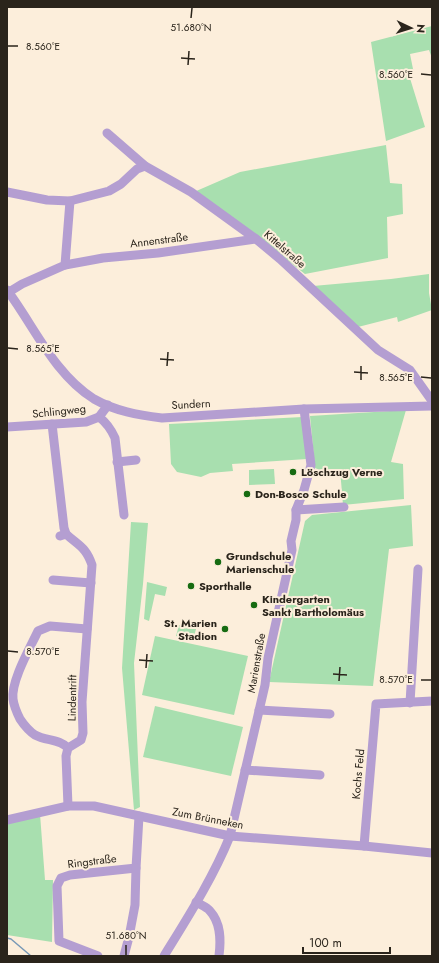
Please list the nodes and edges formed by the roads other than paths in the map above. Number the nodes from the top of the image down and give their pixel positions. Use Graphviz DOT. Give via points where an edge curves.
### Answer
graph roads {
  1 [pos="107,133"];
  2 [pos="145,166"];
  3 [pos="7,192"];
  4 [pos="70,201"];
  5 [pos="256,239"];
  6 [pos="65,265"];
  7 [pos="8,291"];
  8 [pos="432,401"];
  9 [pos="108,405"];
  10 [pos="432,406"];
  11 [pos="304,409"];
  12 [pos="99,417"];
  13 [pos="52,424"];
  14 [pos="7,427"];
  15 [pos="136,460"];
  16 [pos="117,462"];
  17 [pos="344,507"];
  18 [pos="296,510"];
  19 [pos="124,516"];
  20 [pos="418,569"];
  21 [pos="53,580"];
  22 [pos="91,583"];
  23 [pos="87,629"];
  24 [pos="410,702"];
  25 [pos="432,702"];
  26 [pos="259,710"];
  27 [pos="330,714"];
  28 [pos="68,748"];
  29 [pos="245,770"];
  30 [pos="320,775"];
  31 [pos="68,806"];
  32 [pos="139,816"];
  33 [pos="7,820"];
  34 [pos="230,836"];
  35 [pos="364,846"];
  36 [pos="432,853"];
  37 [pos="136,868"];
  38 [pos="196,902"];
  39 [pos="98,956"];
  40 [pos="124,956"];
  41 [pos="164,956"];
  42 [pos="219,956"];
  1 -- 2 [label="street, Kittelstraße"];
  2 -- 4 [label="street" via="137,169 122,184 109,192"];
  2 -- 5 [label="street, Kittelstraße" via="191,192"];
  3 -- 4 [label="street" via="47,200"];
  4 -- 6 [label="street"];
  5 -- 6 [label="street, Annenstraße"];
  5 -- 8 [label="street, Kittelstraße" via="378,350 410,370"];
  6 -- 7 [label="street, Annenstraße"];
  7 -- 9 [label="street, Sundern" via="68,377 82,390"];
  9 -- 11 [label="street, Sundern" via="140,415 162,418"];
  9 -- 12 [label="street, Schlingweg"];
  10 -- 11 [label="street, Sundern"];
  11 -- 18 [label="street, Marienstraße" via="311,465"];
  12 -- 13 [label="street, Schlingweg" via="86,422"];
  12 -- 16 [label="street" via="106,422 115,438"];
  13 -- 14 [label="street, Schlingweg"];
  13 -- 22 [label="street, Lindentrift" via="63,535 82,546 89,554 92,565"];
  15 -- 16 [label="street"];
  16 -- 19 [label="street"];
  17 -- 18 [label="street"];
  18 -- 26 [label="street, Marienstraße" via="292,550"];
  20 -- 24 [label="street"];
  21 -- 22 [label="street"];
  22 -- 23 [label="street, Lindentrift"];
  23 -- 28 [label="street, Lindentrift" via="82,702 83,733 81,740"];
  23 -- 28 [label="street" via="50,626 38,631 14,685 13,699 16,712 24,725 34,734 47,740 63,742"];
  24 -- 25 [label="street"];
  24 -- 35 [label="street, Kochs Feld" via="376,704"];
  26 -- 27 [label="street, Marienstraße"];
  26 -- 29 [label="street, Marienstraße"];
  28 -- 31 [label="street"];
  29 -- 30 [label="street"];
  29 -- 34 [label="street, Marienstraße"];
  31 -- 32 [label="street, Zum Brünneken" via="94,806"];
  31 -- 33 [label="street, Zum Brünneken"];
  32 -- 34 [label="street, Zum Brünneken"];
  32 -- 37 [label="street"];
  34 -- 35 [label="street, Zum Brünneken"];
  34 -- 38 [label="street, Marienstraße" via="222,857"];
  35 -- 36 [label="street, Zum Brünneken"];
  37 -- 39 [label="street, Ringstraße" via="70,875 61,878 57,886 59,941"];
  37 -- 40 [label="street" via="135,905"];
  38 -- 41 [label="street, Marienstraße"];
  38 -- 42 [label="street" via="210,910 219,925"];
}
